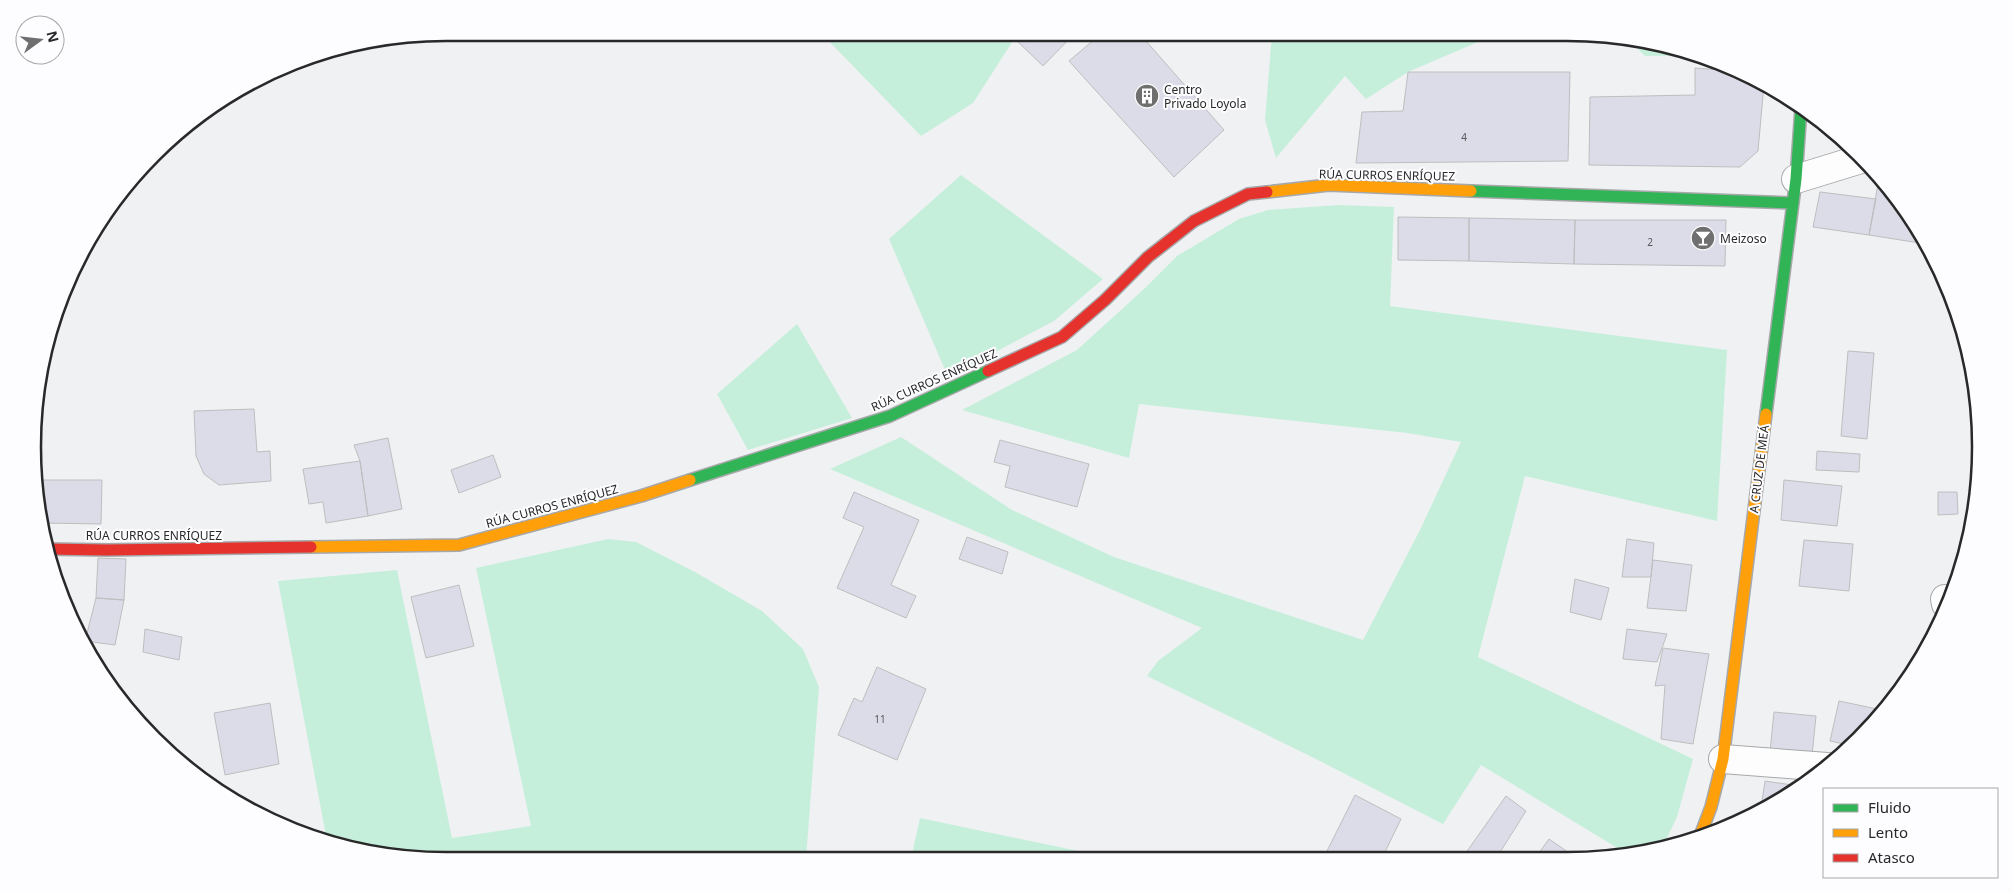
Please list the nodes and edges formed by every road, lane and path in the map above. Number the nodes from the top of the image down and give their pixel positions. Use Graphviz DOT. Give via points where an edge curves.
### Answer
graph roads {
  1 [pos="1800,116"];
  2 [pos="1855,162"];
  3 [pos="1794,191"];
  4 [pos="55,549"];
  5 [pos="1723,759"];
  6 [pos="1815,766"];
  7 [pos="1703,828"];
  1 -- 3 [label="street, A CRUZ DE MEÁ"];
  2 -- 3 [label="street"];
  3 -- 4 [label="street, RÚA CURROS ENRÍQUEZ" via="1329,185 1248,194 1194,221 1148,257 1062,337 890,416 641,496 459,545"];
  3 -- 5 [label="street, A CRUZ DE MEÁ"];
  5 -- 6 [label="street"];
  5 -- 7 [label="street, A CRUZ DE MEÁ"];
}
